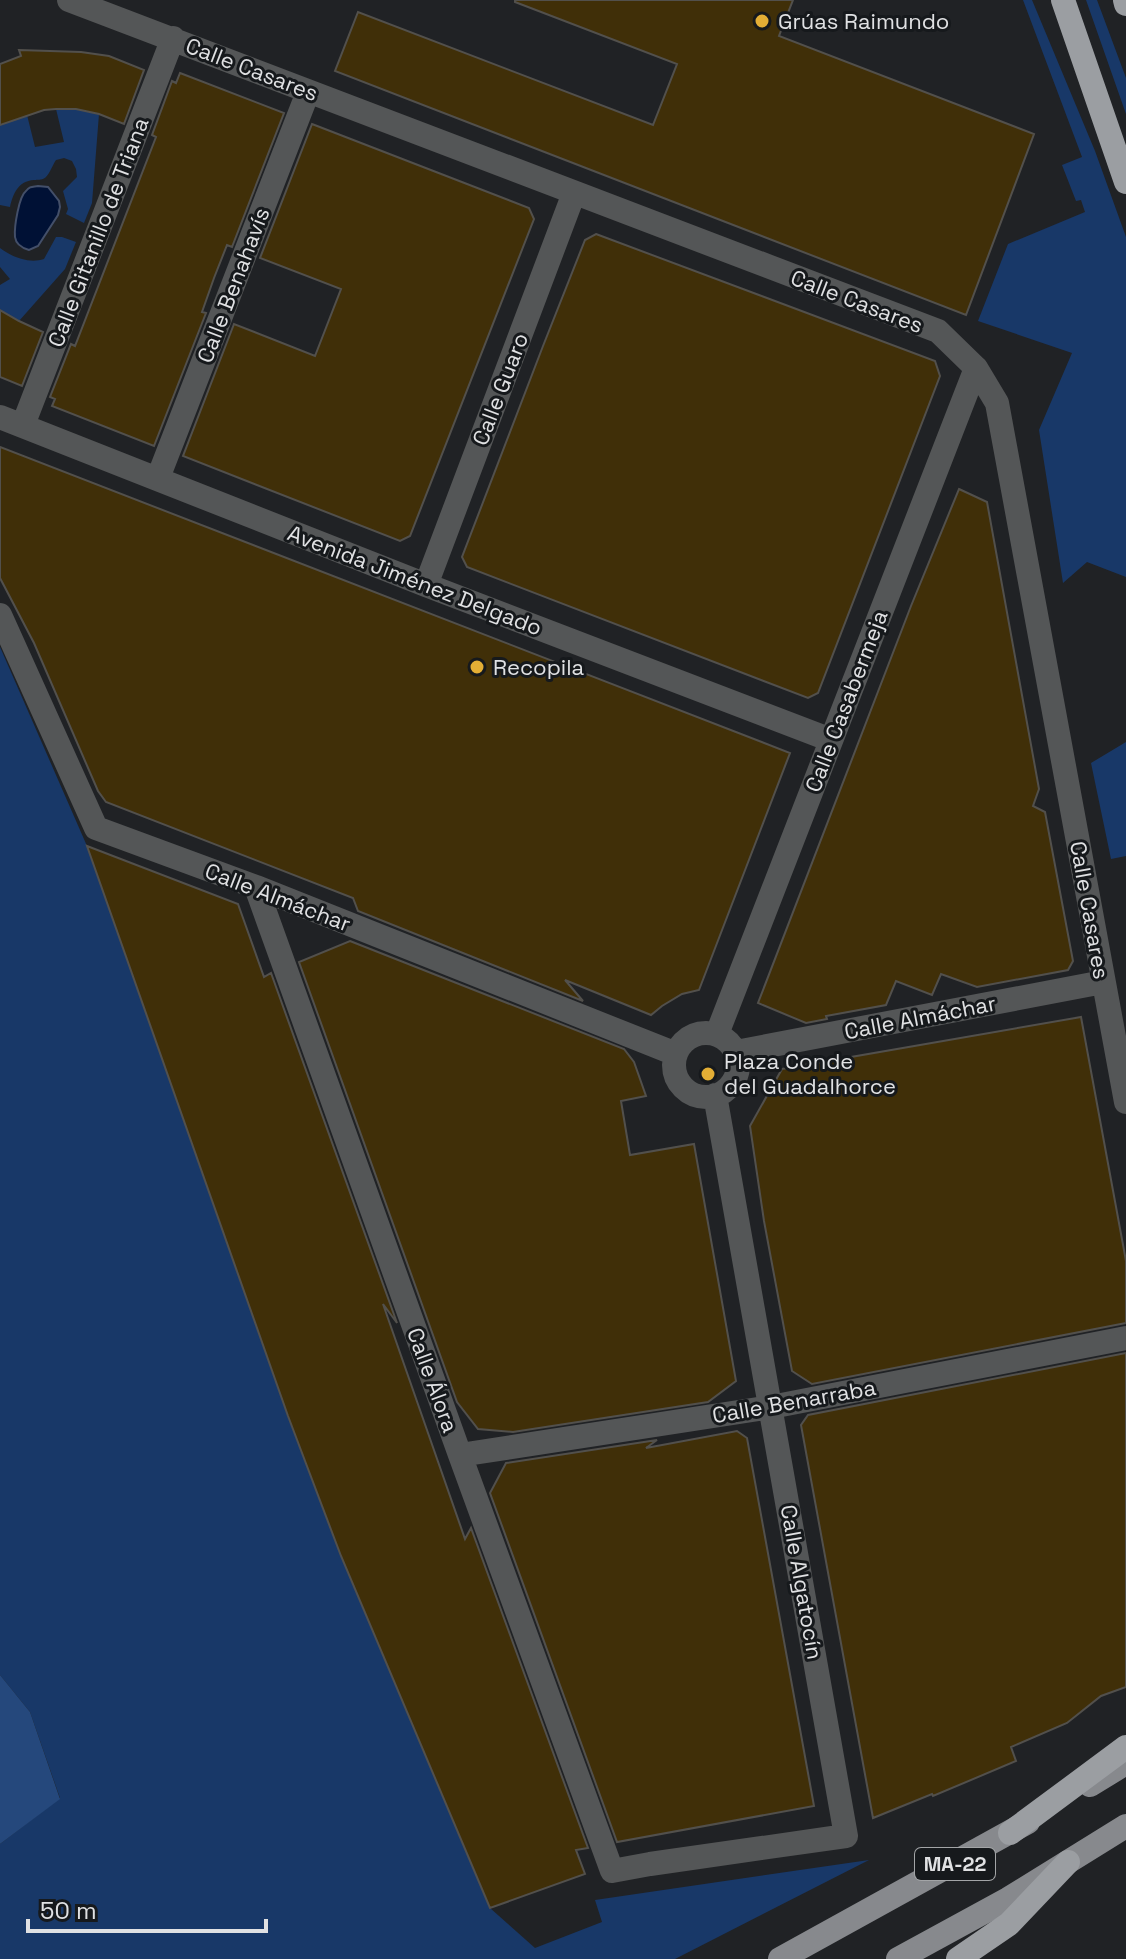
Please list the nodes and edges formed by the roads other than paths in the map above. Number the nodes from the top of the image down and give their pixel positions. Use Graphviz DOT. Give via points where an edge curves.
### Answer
graph roads {
  1 [pos="69,0"];
  2 [pos="1056,0"];
  3 [pos="1063,0"];
  4 [pos="1075,33"];
  5 [pos="173,38"];
  6 [pos="308,92"];
  7 [pos="1126,182"];
  8 [pos="574,193"];
  9 [pos="976,368"];
  10 [pos="0,417"];
  11 [pos="23,425"];
  12 [pos="158,478"];
  13 [pos="426,585"];
  14 [pos="0,615"];
  15 [pos="831,740"];
  16 [pos="256,887"];
  17 [pos="1103,982"];
  18 [pos="717,1034"];
  19 [pos="736,1052"];
  20 [pos="676,1054"];
  21 [pos="715,1095"];
  22 [pos="1126,1102"];
  23 [pos="1126,1338"];
  24 [pos="771,1407"];
  25 [pos="460,1455"];
  26 [pos="1126,1747"];
  27 [pos="1126,1763"];
  28 [pos="1126,1826"];
  29 [pos="1010,1833"];
  30 [pos="1068,1862"];
  31 [pos="612,1871"];
  32 [pos="780,1959"];
  33 [pos="898,1959"];
  34 [pos="958,1959"];
  1 -- 5 [label="street, Calle Casares"];
  2 -- 4 [label="highway"];
  3 -- 4 [label="highway"];
  4 -- 7 [label="highway"];
  5 -- 6 [label="street, Calle Casares"];
  5 -- 11 [label="street, Calle Gitanillo de Triana"];
  6 -- 8 [label="street, Calle Casares"];
  6 -- 12 [label="street, Calle Benahavís"];
  8 -- 9 [label="street, Calle Casares" via="938,331"];
  8 -- 13 [label="street, Calle Guaro"];
  9 -- 15 [label="street, Calle Casabermeja"];
  9 -- 17 [label="street, Calle Casares" via="997,403"];
  10 -- 11 [label="street, Avenida Jiménez Delgado"];
  11 -- 12 [label="street, Avenida Jiménez Delgado"];
  12 -- 13 [label="street, Avenida Jiménez Delgado"];
  13 -- 15 [label="street, Avenida Jiménez Delgado"];
  14 -- 16 [label="street, Calle Almáchar" via="96,828"];
  15 -- 18 [label="street, Calle Casabermeja"];
  16 -- 20 [label="street, Calle Almáchar"];
  16 -- 25 [label="street, Calle Álora"];
  17 -- 19 [label="street, Calle Almáchar"];
  17 -- 22 [label="street, Calle Casares"];
  18 -- 19 [label="street"];
  18 -- 20 [label="street" via="688,1038"];
  19 -- 21 [label="street" via="738,1073 725,1091"];
  20 -- 21 [label="street" via="680,1083 696,1095"];
  21 -- 24 [label="street, Calle Algatocín"];
  23 -- 24 [label="street, Calle Benarraba"];
  24 -- 25 [label="street, Calle Benarraba"];
  24 -- 31 [label="street, Calle Algatocín" via="846,1836"];
  25 -- 31 [label="street, Calle Álora"];
  26 -- 29 [label="highway"];
  27 -- 29 [label="main road, MA-22"];
  28 -- 30 [label="main road, MA-22"];
  29 -- 32 [label="main road, MA-22"];
  30 -- 33 [label="main road, MA-22"];
  30 -- 34 [label="highway" via="1009,1924"];
}
